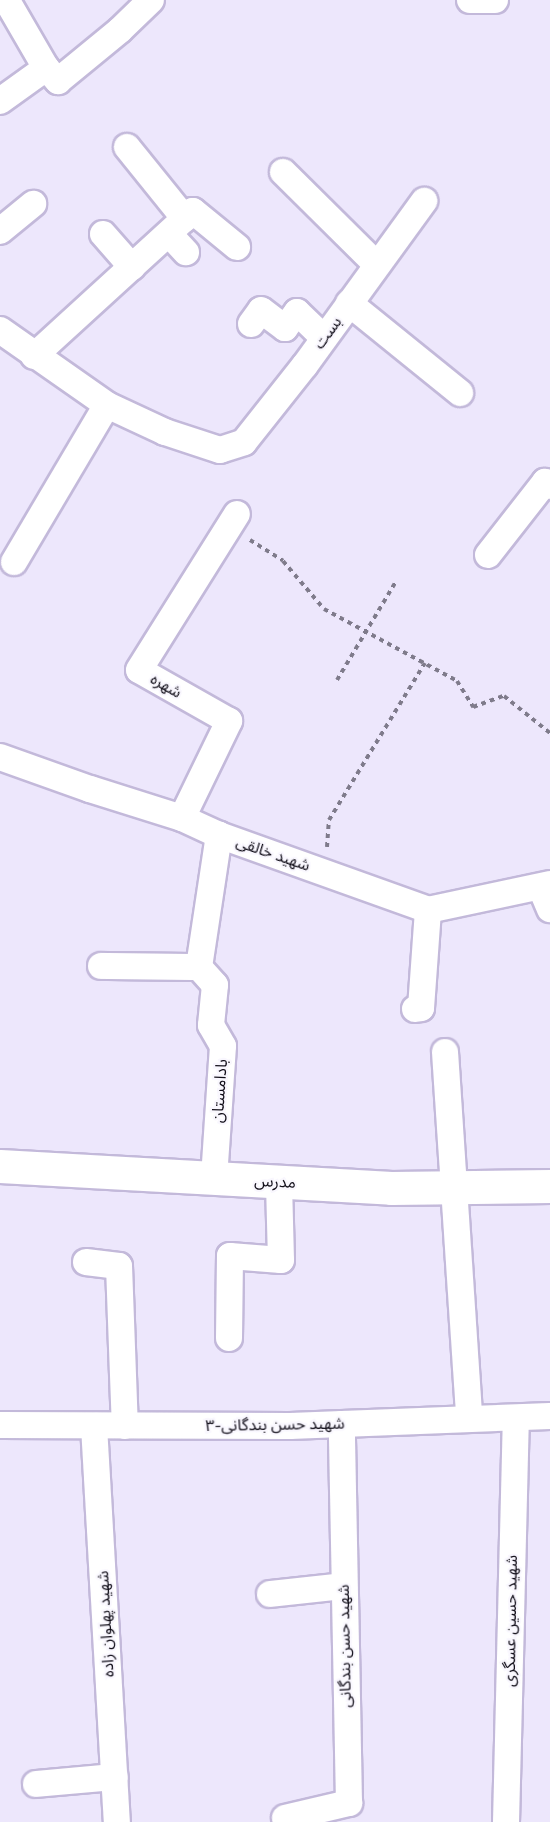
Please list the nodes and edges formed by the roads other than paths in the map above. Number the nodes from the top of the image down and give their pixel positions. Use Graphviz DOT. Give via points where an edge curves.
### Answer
graph roads {
  1 [pos="151,0"];
  2 [pos="470,0"];
  3 [pos="495,0"];
  4 [pos="10,6"];
  5 [pos="46,68"];
  6 [pos="0,101"];
  7 [pos="127,147"];
  8 [pos="283,172"];
  9 [pos="424,201"];
  10 [pos="33,204"];
  11 [pos="177,226"];
  12 [pos="0,231"];
  13 [pos="103,234"];
  14 [pos="237,247"];
  15 [pos="186,252"];
  16 [pos="377,265"];
  17 [pos="132,267"];
  18 [pos="349,303"];
  19 [pos="251,324"];
  20 [pos="0,330"];
  21 [pos="324,338"];
  22 [pos="34,356"];
  23 [pos="460,393"];
  24 [pos="107,405"];
  25 [pos="550,486"];
  26 [pos="233,521"];
  27 [pos="488,555"];
  28 [pos="14,562"];
  29 [pos="0,757"];
  30 [pos="182,818"];
  31 [pos="219,835"];
  32 [pos="547,894"];
  33 [pos="428,910"];
  34 [pos="100,966"];
  35 [pos="199,967"];
  36 [pos="414,1009"];
  37 [pos="445,1052"];
  38 [pos="0,1166"];
  39 [pos="214,1178"];
  40 [pos="279,1182"];
  41 [pos="550,1186"];
  42 [pos="454,1188"];
  43 [pos="86,1262"];
  44 [pos="229,1338"];
  45 [pos="550,1416"];
  46 [pos="469,1418"];
  47 [pos="516,1419"];
  48 [pos="342,1424"];
  49 [pos="0,1425"];
  50 [pos="94,1426"];
  51 [pos="124,1426"];
  52 [pos="344,1586"];
  53 [pos="270,1594"];
  54 [pos="115,1777"];
  55 [pos="36,1784"];
  56 [pos="285,1818"];
  57 [pos="117,1822"];
  58 [pos="506,1822"];
  1 -- 5 [label="street" via="58,81"];
  2 -- 3 [label="street"];
  4 -- 5 [label="street"];
  5 -- 6 [label="street"];
  7 -- 11 [label="street"];
  8 -- 16 [label="street"];
  9 -- 16 [label="street, بست"];
  10 -- 12 [label="street"];
  11 -- 14 [label="street" via="193,211"];
  11 -- 15 [label="street"];
  11 -- 17 [label="street"];
  13 -- 17 [label="street"];
  16 -- 18 [label="street, بست"];
  17 -- 22 [label="street"];
  18 -- 21 [label="street, بست"];
  18 -- 23 [label="street"];
  19 -- 21 [label="street" via="261,310 285,328 297,312"];
  20 -- 22 [label="street"];
  21 -- 24 [label="street, بست" via="244,442 220,450 165,432"];
  22 -- 24 [label="street"];
  24 -- 28 [label="street"];
  25 -- 27 [label="street" via="545,482"];
  26 -- 30 [label="street, شهره" via="139,670 228,721"];
  29 -- 30 [label="street, شهید خالقی"];
  30 -- 31 [label="street, شهید خالقی"];
  31 -- 33 [label="street, شهید خالقی"];
  31 -- 35 [label="street"];
  32 -- 33 [label="street"];
  33 -- 36 [label="street" via="422,1008"];
  34 -- 35 [label="street"];
  35 -- 39 [label="street, بادامستان" via="215,985 211,1025 224,1046"];
  37 -- 42 [label="street"];
  38 -- 39 [label="main road, مدرس"];
  39 -- 40 [label="main road, مدرس"];
  40 -- 42 [label="main road, مدرس"];
  40 -- 44 [label="street" via="281,1260 230,1256"];
  41 -- 42 [label="main road, مدرس"];
  42 -- 46 [label="street"];
  43 -- 51 [label="street" via="119,1266"];
  45 -- 47 [label="street, ۳-شهید حسن بندگانی"];
  46 -- 47 [label="street, ۳-شهید حسن بندگانی"];
  46 -- 48 [label="street, ۳-شهید حسن بندگانی"];
  47 -- 58 [label="street, شهید حسین عسگری"];
  48 -- 51 [label="street, ۳-شهید حسن بندگانی"];
  48 -- 52 [label="street, شهید حسن بندگانی"];
  49 -- 50 [label="street, ۳-شهید حسن بندگانی"];
  50 -- 51 [label="street, ۳-شهید حسن بندگانی"];
  50 -- 54 [label="street, شهید پهلوان زاده"];
  52 -- 53 [label="street"];
  52 -- 56 [label="street, شهید حسن بندگانی" via="349,1803"];
  54 -- 55 [label="street"];
  54 -- 57 [label="street, شهید پهلوان زاده"];
}
